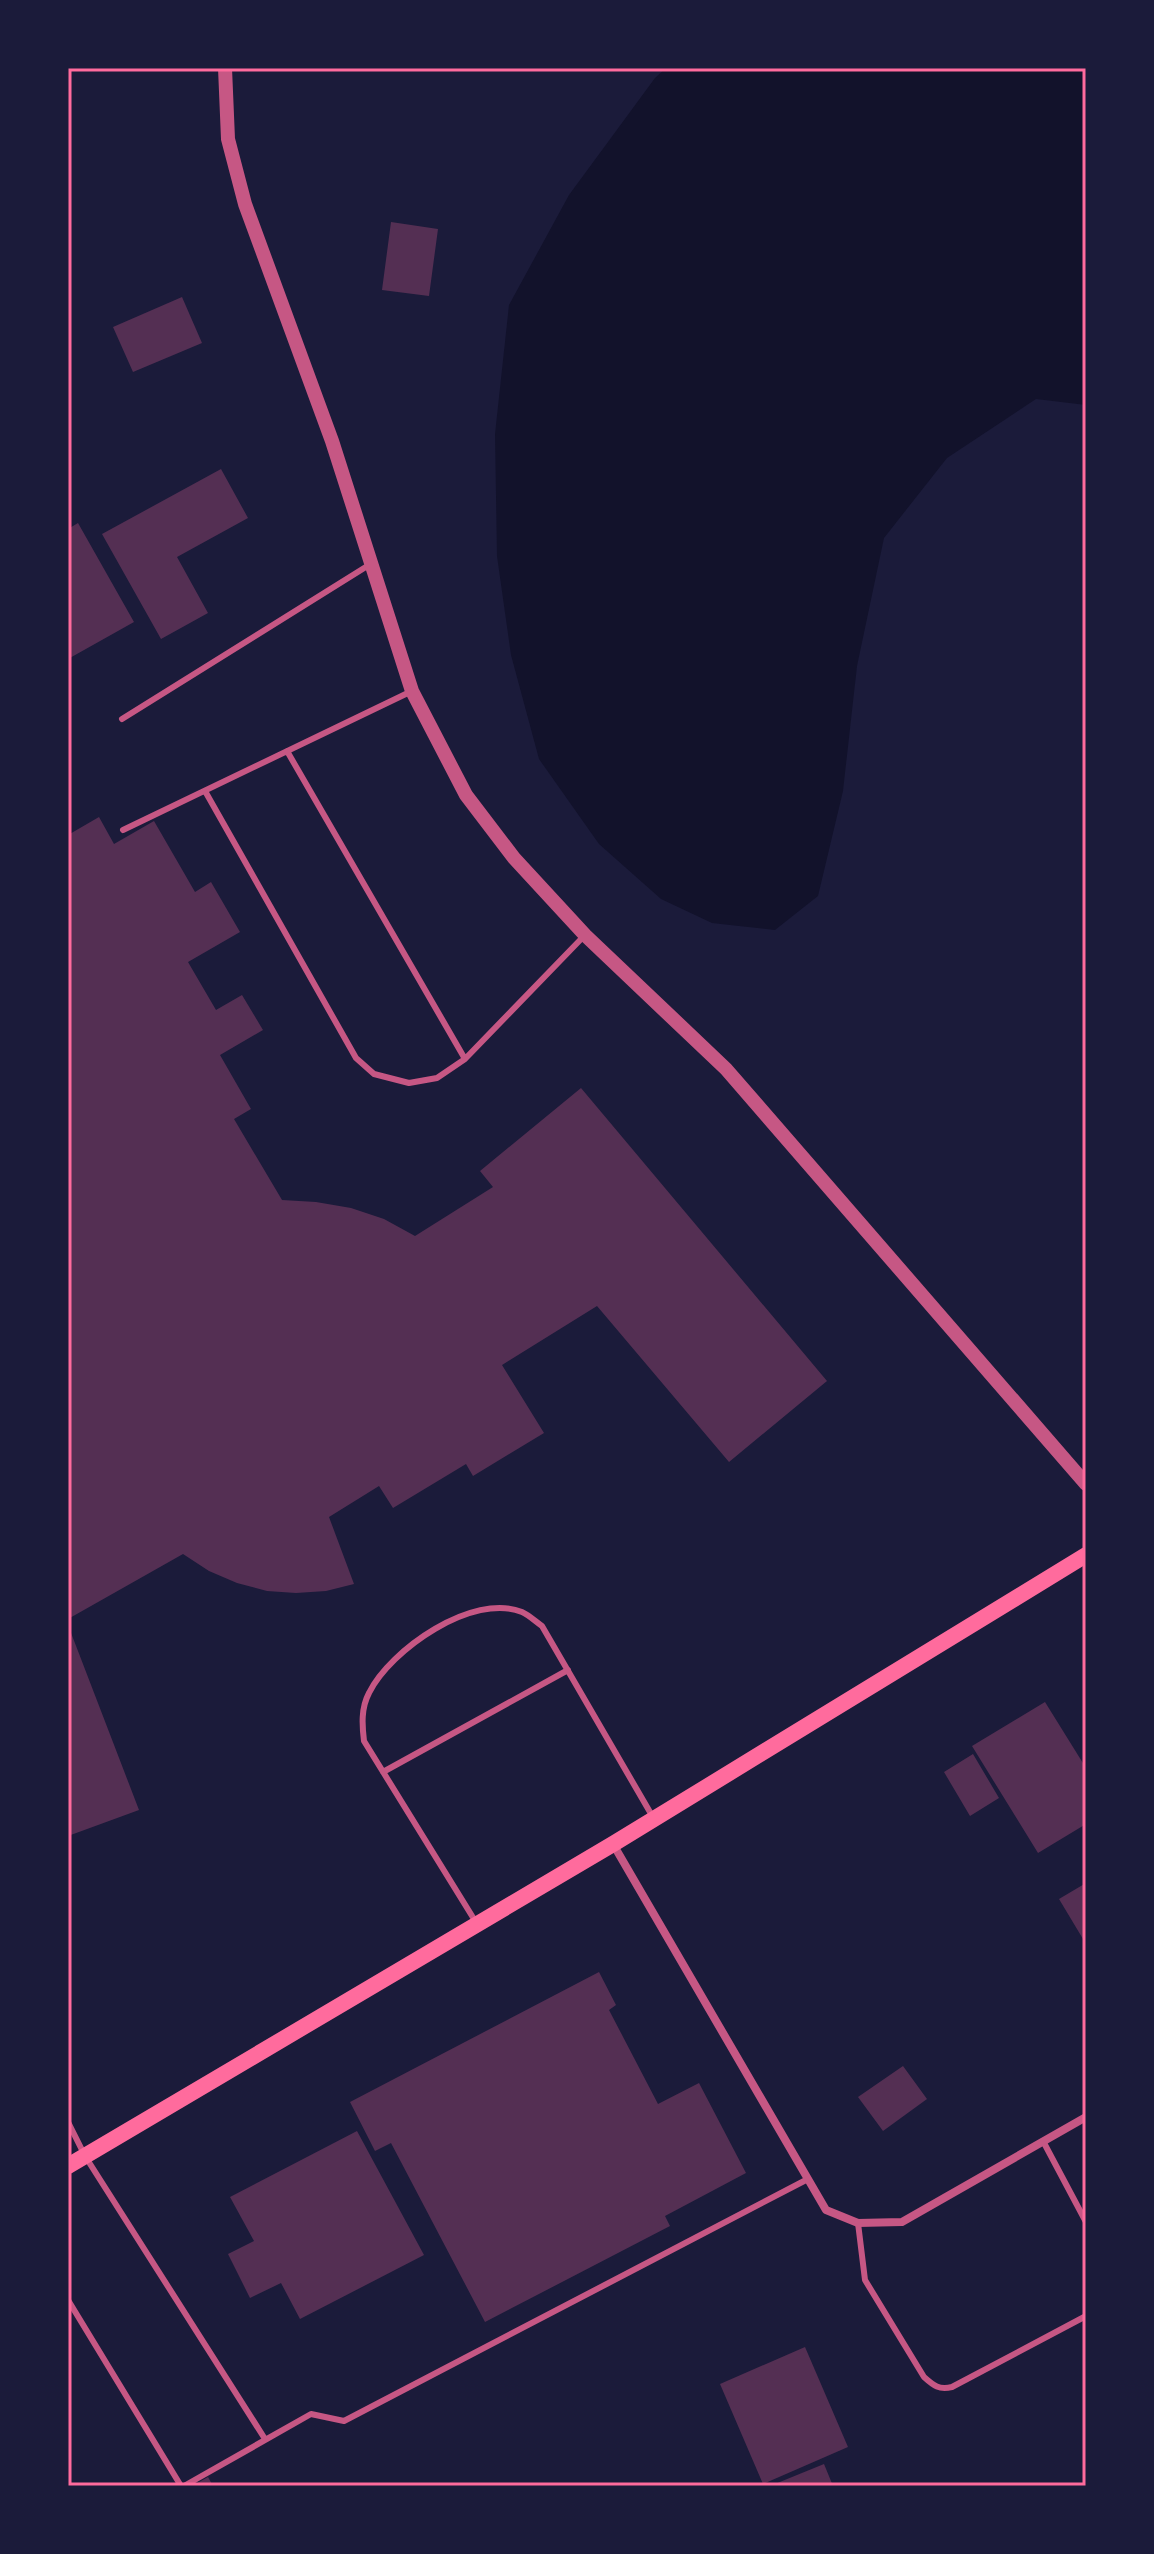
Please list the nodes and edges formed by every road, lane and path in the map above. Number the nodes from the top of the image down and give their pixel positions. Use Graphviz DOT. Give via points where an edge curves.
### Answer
graph roads {
  1 [pos="225,68"];
  2 [pos="372,563"];
  3 [pos="412,691"];
  4 [pos="122,719"];
  5 [pos="287,751"];
  6 [pos="205,791"];
  7 [pos="123,830"];
  8 [pos="585,935"];
  9 [pos="465,1059"];
  10 [pos="1086,1484"];
  11 [pos="1086,1555"];
  12 [pos="568,1670"];
  13 [pos="383,1772"];
  14 [pos="654,1819"];
  15 [pos="613,1844"];
  16 [pos="477,1924"];
  17 [pos="1086,2117"];
  18 [pos="68,2122"];
  19 [pos="1043,2141"];
  20 [pos="85,2156"];
  21 [pos="68,2166"];
  22 [pos="806,2180"];
  23 [pos="1086,2222"];
  24 [pos="858,2223"];
  25 [pos="68,2300"];
  26 [pos="1086,2316"];
  27 [pos="265,2439"];
  28 [pos="182,2486"];
  1 -- 2 [label="street" via="228,139 245,204"];
  2 -- 3 [label="street"];
  2 -- 4 [label="lane"];
  3 -- 5 [label="lane"];
  3 -- 8 [label="street" via="466,795 514,858"];
  5 -- 6 [label="lane"];
  5 -- 9 [label="lane"];
  6 -- 7 [label="lane"];
  6 -- 9 [label="lane" via="356,1058 374,1074 409,1083 437,1078"];
  8 -- 9 [label="lane"];
  8 -- 10 [label="street" via="726,1069"];
  11 -- 14 [label="main road"];
  12 -- 13 [label="lane"];
  12 -- 13 [label="lane" via="542,1626 522,1612 495,1608 427,1632 389,1666 369,1693 362,1720 364,1741"];
  12 -- 14 [label="lane"];
  13 -- 16 [label="lane"];
  14 -- 15 [label="main road"];
  15 -- 16 [label="main road"];
  15 -- 22 [label="street"];
  16 -- 20 [label="main road"];
  17 -- 19 [label="street"];
  18 -- 20 [label="lane"];
  19 -- 23 [label="lane"];
  19 -- 24 [label="street" via="902,2222"];
  20 -- 21 [label="main road"];
  20 -- 27 [label="lane"];
  22 -- 24 [label="street" via="826,2210"];
  22 -- 27 [label="lane" via="344,2421 311,2414"];
  24 -- 26 [label="lane" via="865,2280 933,2386 952,2387"];
  25 -- 28 [label="lane"];
  27 -- 28 [label="lane"];
}
